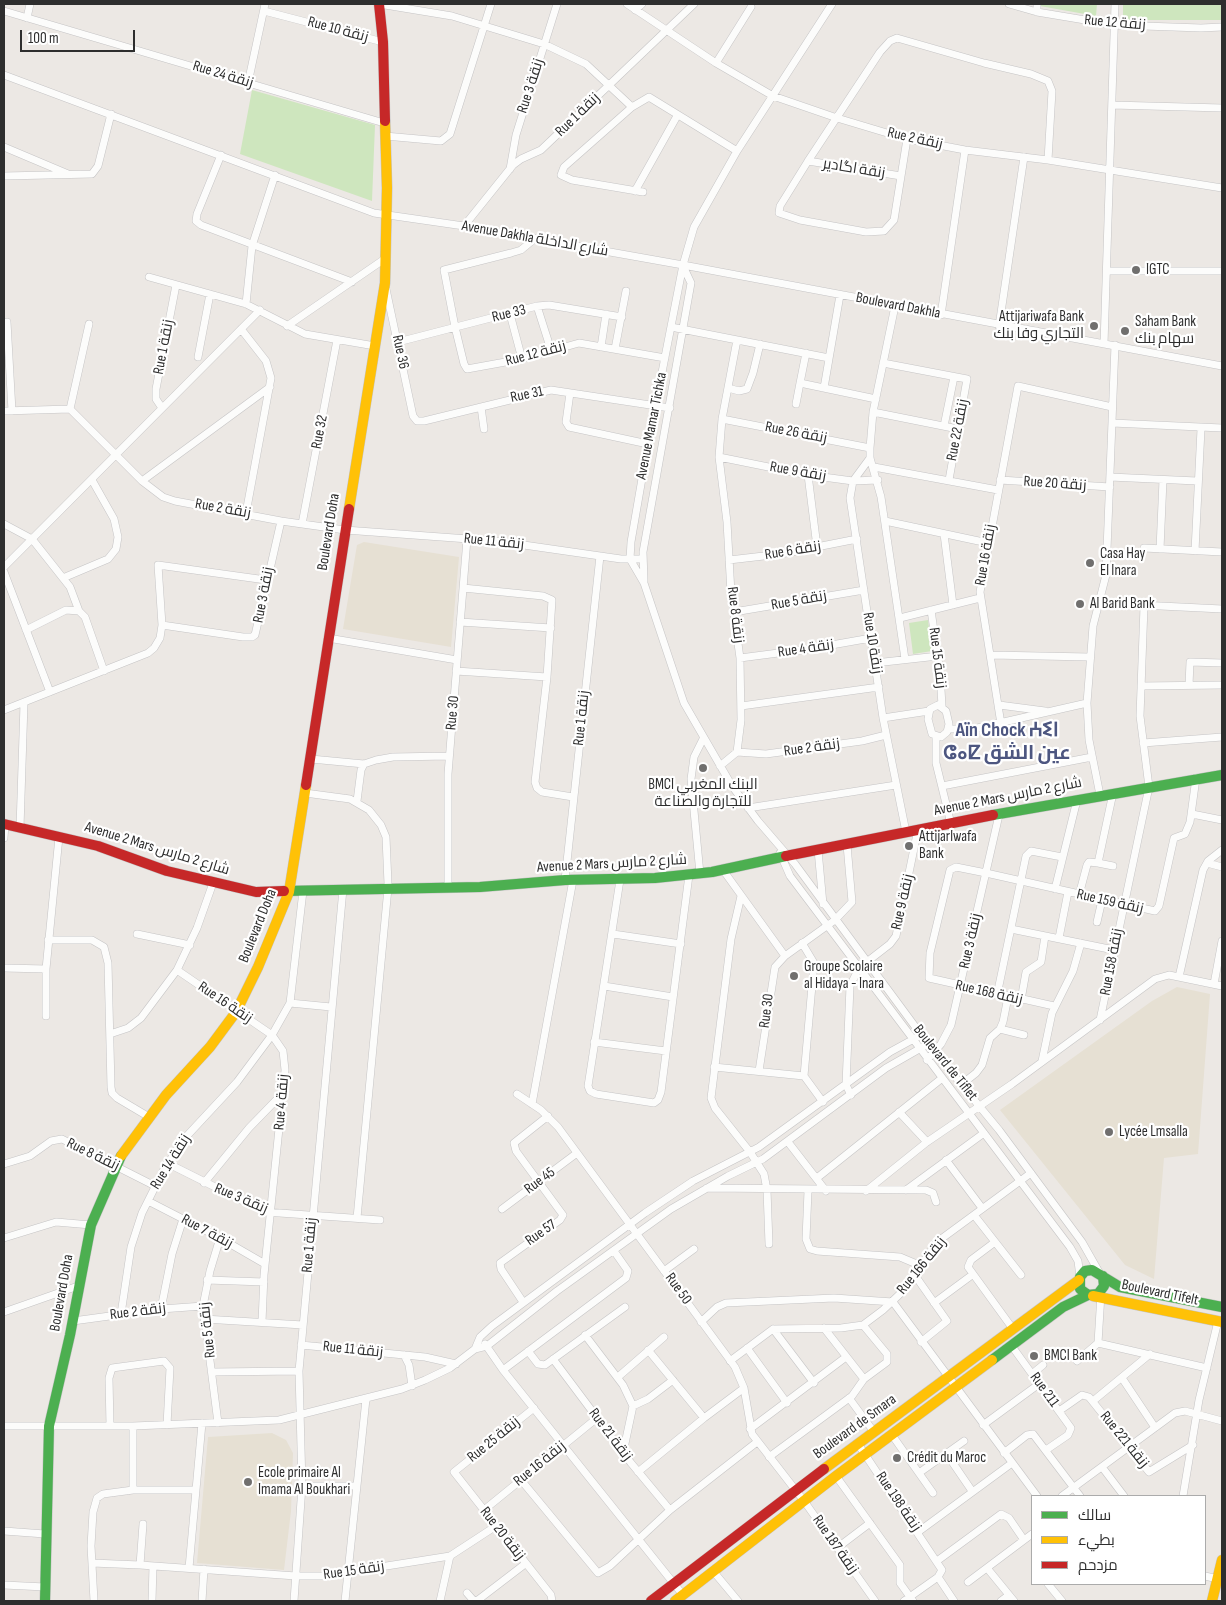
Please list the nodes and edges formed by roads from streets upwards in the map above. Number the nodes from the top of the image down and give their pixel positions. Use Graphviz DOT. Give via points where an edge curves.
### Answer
graph roads {
  1 [pos="30,4"];
  2 [pos="379,4"];
  3 [pos="491,4"];
  4 [pos="557,4"];
  5 [pos="627,4"];
  6 [pos="642,4"];
  7 [pos="694,4"];
  8 [pos="832,4"];
  9 [pos="1009,4"];
  10 [pos="1037,4"];
  11 [pos="1115,4"];
  12 [pos="265,7"];
  13 [pos="751,7"];
  14 [pos="636,10"];
  15 [pos="4,11"];
  16 [pos="1037,12"];
  17 [pos="27,18"];
  18 [pos="1115,24"];
  19 [pos="484,25"];
  20 [pos="1222,27"];
  21 [pos="665,31"];
  22 [pos="383,42"];
  23 [pos="544,44"];
  24 [pos="716,63"];
  25 [pos="4,76"];
  26 [pos="248,83"];
  27 [pos="610,85"];
  28 [pos="773,96"];
  29 [pos="1112,104"];
  30 [pos="632,107"];
  31 [pos="1222,108"];
  32 [pos="111,114"];
  33 [pos="677,116"];
  34 [pos="837,118"];
  35 [pos="384,123"];
  36 [pos="385,136"];
  37 [pos="907,139"];
  38 [pos="4,147"];
  39 [pos="965,150"];
  40 [pos="737,151"];
  41 [pos="221,155"];
  42 [pos="1024,157"];
  43 [pos="1048,160"];
  44 [pos="808,161"];
  45 [pos="510,168"];
  46 [pos="1110,171"];
  47 [pos="72,175"];
  48 [pos="275,175"];
  49 [pos="4,176"];
  50 [pos="901,176"];
  51 [pos="1222,188"];
  52 [pos="635,191"];
  53 [pos="643,192"];
  54 [pos="386,214"];
  55 [pos="464,226"];
  56 [pos="533,240"];
  57 [pos="252,246"];
  58 [pos="386,258"];
  59 [pos="683,265"];
  60 [pos="1107,271"];
  61 [pos="1222,271"];
  62 [pos="149,277"];
  63 [pos="352,282"];
  64 [pos="385,283"];
  65 [pos="176,285"];
  66 [pos="626,291"];
  67 [pos="210,294"];
  68 [pos="840,295"];
  69 [pos="246,304"];
  70 [pos="537,306"];
  71 [pos="895,306"];
  72 [pos="260,310"];
  73 [pos="510,314"];
  74 [pos="606,314"];
  75 [pos="940,314"];
  76 [pos="622,317"];
  77 [pos="7,322"];
  78 [pos="89,324"];
  79 [pos="287,326"];
  80 [pos="1000,326"];
  81 [pos="455,327"];
  82 [pos="671,327"];
  83 [pos="241,329"];
  84 [pos="684,330"];
  85 [pos="337,340"];
  86 [pos="737,340"];
  87 [pos="398,342"];
  88 [pos="760,344"];
  89 [pos="1104,344"];
  90 [pos="375,346"];
  91 [pos="1115,346"];
  92 [pos="602,347"];
  93 [pos="615,349"];
  94 [pos="550,350"];
  95 [pos="806,353"];
  96 [pos="198,358"];
  97 [pos="665,358"];
  98 [pos="829,358"];
  99 [pos="522,359"];
  100 [pos="883,363"];
  101 [pos="1222,366"];
  102 [pos="954,377"];
  103 [pos="800,383"];
  104 [pos="270,388"];
  105 [pos="728,388"];
  106 [pos="824,388"];
  107 [pos="570,393"];
  108 [pos="876,399"];
  109 [pos="796,404"];
  110 [pos="656,405"];
  111 [pos="481,407"];
  112 [pos="1112,407"];
  113 [pos="162,408"];
  114 [pos="670,408"];
  115 [pos="70,409"];
  116 [pos="4,411"];
  117 [pos="12,411"];
  118 [pos="873,412"];
  119 [pos="722,419"];
  120 [pos="417,421"];
  121 [pos="1112,423"];
  122 [pos="944,426"];
  123 [pos="484,428"];
  124 [pos="1222,428"];
  125 [pos="958,429"];
  126 [pos="1201,429"];
  127 [pos="648,444"];
  128 [pos="870,448"];
  129 [pos="116,455"];
  130 [pos="718,457"];
  131 [pos="870,458"];
  132 [pos="874,468"];
  133 [pos="808,475"];
  134 [pos="1110,477"];
  135 [pos="92,480"];
  136 [pos="878,480"];
  137 [pos="949,480"];
  138 [pos="1000,480"];
  139 [pos="1163,480"];
  140 [pos="142,481"];
  141 [pos="853,481"];
  142 [pos="1197,481"];
  143 [pos="1110,487"];
  144 [pos="998,490"];
  145 [pos="246,513"];
  146 [pos="281,521"];
  147 [pos="885,521"];
  148 [pos="4,524"];
  149 [pos="302,524"];
  150 [pos="345,530"];
  151 [pos="944,534"];
  152 [pos="32,539"];
  153 [pos="467,539"];
  154 [pos="857,539"];
  155 [pos="988,543"];
  156 [pos="817,547"];
  157 [pos="1144,548"];
  158 [pos="1160,549"];
  159 [pos="1195,551"];
  160 [pos="1222,552"];
  161 [pos="600,556"];
  162 [pos="630,559"];
  163 [pos="642,559"];
  164 [pos="728,560"];
  165 [pos="4,567"];
  166 [pos="4,572"];
  167 [pos="63,578"];
  168 [pos="266,580"];
  169 [pos="644,583"];
  170 [pos="463,588"];
  171 [pos="864,590"];
  172 [pos="980,598"];
  173 [pos="1099,603"];
  174 [pos="953,605"];
  175 [pos="1144,606"];
  176 [pos="1222,609"];
  177 [pos="931,610"];
  178 [pos="79,611"];
  179 [pos="734,612"];
  180 [pos="900,618"];
  181 [pos="460,622"];
  182 [pos="162,625"];
  183 [pos="551,628"];
  184 [pos="26,630"];
  185 [pos="328,638"];
  186 [pos="871,638"];
  187 [pos="991,655"];
  188 [pos="938,656"];
  189 [pos="1090,656"];
  190 [pos="740,658"];
  191 [pos="905,659"];
  192 [pos="457,660"];
  193 [pos="875,663"];
  194 [pos="1222,664"];
  195 [pos="104,671"];
  196 [pos="456,671"];
  197 [pos="547,677"];
  198 [pos="1189,685"];
  199 [pos="1222,685"];
  200 [pos="1141,686"];
  201 [pos="879,687"];
  202 [pos="50,692"];
  203 [pos="24,702"];
  204 [pos="1087,704"];
  205 [pos="998,705"];
  206 [pos="741,706"];
  207 [pos="942,706"];
  208 [pos="4,710"];
  209 [pos="929,711"];
  210 [pos="1047,711"];
  211 [pos="883,718"];
  212 [pos="1001,724"];
  213 [pos="948,729"];
  214 [pos="886,736"];
  215 [pos="936,737"];
  216 [pos="1222,738"];
  217 [pos="703,739"];
  218 [pos="1143,743"];
  219 [pos="737,752"];
  220 [pos="449,756"];
  221 [pos="1092,757"];
  222 [pos="310,759"];
  223 [pos="364,764"];
  224 [pos="720,766"];
  225 [pos="1222,775"];
  226 [pos="1196,778"];
  227 [pos="896,785"];
  228 [pos="942,786"];
  229 [pos="1149,787"];
  230 [pos="1113,792"];
  231 [pos="305,793"];
  232 [pos="1100,795"];
  233 [pos="573,797"];
  234 [pos="1077,800"];
  235 [pos="357,801"];
  236 [pos="748,808"];
  237 [pos="1192,814"];
  238 [pos="998,815"];
  239 [pos="1222,820"];
  240 [pos="4,824"];
  241 [pos="951,824"];
  242 [pos="20,828"];
  243 [pos="918,829"];
  244 [pos="906,832"];
  245 [pos="60,837"];
  246 [pos="4,838"];
  247 [pos="847,845"];
  248 [pos="818,850"];
  249 [pos="1222,850"];
  250 [pos="783,854"];
  251 [pos="1062,857"];
  252 [pos="1098,863"];
  253 [pos="1207,863"];
  254 [pos="1113,866"];
  255 [pos="1222,867"];
  256 [pos="723,870"];
  257 [pos="986,873"];
  258 [pos="700,874"];
  259 [pos="689,875"];
  260 [pos="569,880"];
  261 [pos="620,880"];
  262 [pos="1021,881"];
  263 [pos="213,883"];
  264 [pos="388,886"];
  265 [pos="448,887"];
  266 [pos="344,888"];
  267 [pos="1055,889"];
  268 [pos="303,890"];
  269 [pos="289,892"];
  270 [pos="1068,892"];
  271 [pos="1079,894"];
  272 [pos="741,896"];
  273 [pos="1102,900"];
  274 [pos="824,904"];
  275 [pos="1123,905"];
  276 [pos="835,920"];
  277 [pos="1097,922"];
  278 [pos="827,926"];
  279 [pos="1011,929"];
  280 [pos="137,934"];
  281 [pos="612,934"];
  282 [pos="1046,936"];
  283 [pos="1059,938"];
  284 [pos="48,940"];
  285 [pos="1222,941"];
  286 [pos="1080,943"];
  287 [pos="681,944"];
  288 [pos="802,944"];
  289 [pos="190,945"];
  290 [pos="1114,950"];
  291 [pos="785,956"];
  292 [pos="866,962"];
  293 [pos="4,968"];
  294 [pos="859,968"];
  295 [pos="46,969"];
  296 [pos="177,970"];
  297 [pos="928,975"];
  298 [pos="1179,977"];
  299 [pos="1214,984"];
  300 [pos="604,986"];
  301 [pos="960,986"];
  302 [pos="1222,986"];
  303 [pos="997,995"];
  304 [pos="673,997"];
  305 [pos="1008,997"];
  306 [pos="1021,1000"];
  307 [pos="290,1003"];
  308 [pos="1054,1006"];
  309 [pos="331,1007"];
  310 [pos="236,1012"];
  311 [pos="46,1016"];
  312 [pos="1100,1020"];
  313 [pos="1000,1029"];
  314 [pos="110,1034"];
  315 [pos="272,1035"];
  316 [pos="921,1035"];
  317 [pos="1024,1035"];
  318 [pos="912,1040"];
  319 [pos="594,1042"];
  320 [pos="928,1044"];
  321 [pos="918,1049"];
  322 [pos="666,1051"];
  323 [pos="934,1052"];
  324 [pos="927,1060"];
  325 [pos="1042,1061"];
  326 [pos="714,1067"];
  327 [pos="759,1071"];
  328 [pos="804,1076"];
  329 [pos="941,1079"];
  330 [pos="962,1084"];
  331 [pos="846,1085"];
  332 [pos="283,1093"];
  333 [pos="517,1094"];
  334 [pos="851,1095"];
  335 [pos="823,1102"];
  336 [pos="532,1104"];
  337 [pos="980,1106"];
  338 [pos="899,1112"];
  339 [pos="969,1114"];
  340 [pos="548,1116"];
  341 [pos="149,1117"];
  342 [pos="984,1133"];
  343 [pos="788,1142"];
  344 [pos="926,1142"];
  345 [pos="750,1152"];
  346 [pos="577,1153"];
  347 [pos="946,1160"];
  348 [pos="167,1162"];
  349 [pos="757,1163"];
  350 [pos="4,1164"];
  351 [pos="116,1166"];
  352 [pos="1031,1173"];
  353 [pos="817,1178"];
  354 [pos="1019,1181"];
  355 [pos="540,1182"];
  356 [pos="204,1183"];
  357 [pos="155,1186"];
  358 [pos="707,1188"];
  359 [pos="767,1190"];
  360 [pos="906,1190"];
  361 [pos="808,1191"];
  362 [pos="826,1191"];
  363 [pos="866,1191"];
  364 [pos="148,1201"];
  365 [pos="936,1202"];
  366 [pos="982,1208"];
  367 [pos="502,1209"];
  368 [pos="271,1213"];
  369 [pos="313,1214"];
  370 [pos="974,1215"];
  371 [pos="357,1218"];
  372 [pos="183,1219"];
  373 [pos="380,1220"];
  374 [pos="629,1224"];
  375 [pos="91,1225"];
  376 [pos="636,1234"];
  377 [pos="4,1238"];
  378 [pos="220,1238"];
  379 [pos="995,1242"];
  380 [pos="769,1244"];
  381 [pos="694,1249"];
  382 [pos="614,1251"];
  383 [pos="265,1264"];
  384 [pos="920,1265"];
  385 [pos="664,1271"];
  386 [pos="914,1274"];
  387 [pos="1101,1274"];
  388 [pos="972,1275"];
  389 [pos="1020,1275"];
  390 [pos="1079,1278"];
  391 [pos="207,1280"];
  392 [pos="264,1282"];
  393 [pos="78,1286"];
  394 [pos="1096,1295"];
  395 [pos="523,1302"];
  396 [pos="892,1302"];
  397 [pos="934,1302"];
  398 [pos="203,1306"];
  399 [pos="625,1307"];
  400 [pos="1222,1307"];
  401 [pos="161,1309"];
  402 [pos="4,1312"];
  403 [pos="121,1314"];
  404 [pos="204,1319"];
  405 [pos="72,1321"];
  406 [pos="1220,1321"];
  407 [pos="262,1322"];
  408 [pos="701,1322"];
  409 [pos="302,1325"];
  410 [pos="863,1325"];
  411 [pos="824,1328"];
  412 [pos="773,1329"];
  413 [pos="1013,1329"];
  414 [pos="585,1334"];
  415 [pos="480,1337"];
  416 [pos="664,1337"];
  417 [pos="922,1342"];
  418 [pos="1098,1343"];
  419 [pos="301,1345"];
  420 [pos="1011,1345"];
  421 [pos="487,1346"];
  422 [pos="748,1348"];
  423 [pos="475,1349"];
  424 [pos="648,1350"];
  425 [pos="528,1351"];
  426 [pos="1150,1354"];
  427 [pos="404,1355"];
  428 [pos="846,1357"];
  429 [pos="553,1359"];
  430 [pos="730,1361"];
  431 [pos="1077,1361"];
  432 [pos="456,1364"];
  433 [pos="1043,1365"];
  434 [pos="1207,1368"];
  435 [pos="503,1370"];
  436 [pos="299,1371"];
  437 [pos="212,1372"];
  438 [pos="1032,1374"];
  439 [pos="618,1376"];
  440 [pos="948,1377"];
  441 [pos="1122,1378"];
  442 [pos="864,1379"];
  443 [pos="673,1380"];
  444 [pos="814,1382"];
  445 [pos="1039,1384"];
  446 [pos="412,1386"];
  447 [pos="744,1388"];
  448 [pos="956,1388"];
  449 [pos="849,1398"];
  450 [pos="366,1399"];
  451 [pos="1093,1401"];
  452 [pos="787,1403"];
  453 [pos="633,1406"];
  454 [pos="534,1408"];
  455 [pos="1059,1411"];
  456 [pos="300,1415"];
  457 [pos="1197,1415"];
  458 [pos="597,1418"];
  459 [pos="704,1418"];
  460 [pos="1222,1421"];
  461 [pos="202,1423"];
  462 [pos="218,1423"];
  463 [pos="167,1425"];
  464 [pos="983,1425"];
  465 [pos="4,1426"];
  466 [pos="49,1426"];
  467 [pos="110,1426"];
  468 [pos="133,1426"];
  469 [pos="1154,1426"];
  470 [pos="750,1429"];
  471 [pos="874,1432"];
  472 [pos="892,1435"];
  473 [pos="964,1441"];
  474 [pos="757,1442"];
  475 [pos="858,1444"];
  476 [pos="1193,1445"];
  477 [pos="563,1446"];
  478 [pos="1129,1446"];
  479 [pos="1046,1450"];
  480 [pos="623,1452"];
  481 [pos="946,1453"];
  482 [pos="1004,1453"];
  483 [pos="866,1454"];
  484 [pos="769,1457"];
  485 [pos="1012,1463"];
  486 [pos="1102,1467"];
  487 [pos="454,1472"];
  488 [pos="638,1472"];
  489 [pos="919,1473"];
  490 [pos="836,1476"];
  491 [pos="521,1480"];
  492 [pos="302,1486"];
  493 [pos="356,1486"];
  494 [pos="1074,1488"];
  495 [pos="133,1490"];
  496 [pos="196,1490"];
  497 [pos="795,1490"];
  498 [pos="972,1491"];
  499 [pos="933,1493"];
  500 [pos="1036,1495"];
  501 [pos="1064,1495"];
  502 [pos="1079,1495"];
  503 [pos="1123,1495"];
  504 [pos="1183,1495"];
  505 [pos="804,1501"];
  506 [pos="484,1510"];
  507 [pos="670,1510"];
  508 [pos="870,1523"];
  509 [pos="144,1524"];
  510 [pos="496,1526"];
  511 [pos="4,1531"];
  512 [pos="918,1532"];
  513 [pos="46,1534"];
  514 [pos="1031,1535"];
  515 [pos="638,1539"];
  516 [pos="1024,1540"];
  517 [pos="837,1548"];
  518 [pos="450,1556"];
  519 [pos="1222,1560"];
  520 [pos="937,1561"];
  521 [pos="92,1564"];
  522 [pos="526,1564"];
  523 [pos="140,1565"];
  524 [pos="154,1566"];
  525 [pos="189,1568"];
  526 [pos="986,1568"];
  527 [pos="204,1569"];
  528 [pos="713,1571"];
  529 [pos="349,1573"];
  530 [pos="940,1575"];
  531 [pos="296,1576"];
  532 [pos="1206,1576"];
  533 [pos="1218,1579"];
  534 [pos="968,1582"];
  535 [pos="673,1583"];
  536 [pos="4,1585"];
  537 [pos="1049,1585"];
  538 [pos="45,1587"];
  539 [pos="467,1593"];
  540 [pos="552,1598"];
  541 [pos="679,1598"];
  542 [pos="1011,1598"];
  543 [pos="909,1600"];
  544 [pos="45,1601"];
  545 [pos="94,1601"];
  546 [pos="152,1601"];
  547 [pos="202,1601"];
  548 [pos="294,1601"];
  549 [pos="345,1601"];
  550 [pos="440,1601"];
  551 [pos="651,1601"];
  552 [pos="738,1601"];
  553 [pos="875,1601"];
  554 [pos="954,1601"];
  555 [pos="1001,1601"];
  556 [pos="1062,1601"];
  557 [pos="1212,1601"];
  1 -- 17 [label="street"];
  2 -- 19 [label="street" via="452,16"];
  2 -- 22 [label="street, Boulevard Doha"];
  3 -- 19 [label="street"];
  4 -- 23 [label="street, Rue 3 زنقة"];
  5 -- 14 [label="street, Rue 2 زنقة"];
  6 -- 14 [label="street"];
  7 -- 21 [label="street, Rue 1 زنقة"];
  8 -- 28 [label="street, Avenue Mamar Tichka"];
  9 -- 16 [label="street, Rue 12 زنقة"];
  10 -- 16 [label="street"];
  11 -- 18 [label="street"];
  12 -- 22 [label="street, Rue 10 زنقة"];
  12 -- 26 [label="street"];
  13 -- 24 [label="street"];
  14 -- 21 [label="street, Rue 2 زنقة"];
  15 -- 17 [label="street, Rue 24 زنقة"];
  16 -- 18 [label="street, Rue 12 زنقة"];
  17 -- 26 [label="street, Rue 24 زنقة"];
  18 -- 20 [label="street, Rue 12 زنقة"];
  18 -- 29 [label="street"];
  19 -- 23 [label="street"];
  19 -- 36 [label="street" via="450,134 445,140"];
  21 -- 24 [label="street, Rue 2 زنقة"];
  21 -- 27 [label="street, Rue 1 زنقة"];
  22 -- 35 [label="street, Boulevard Doha"];
  23 -- 27 [label="street" via="586,64"];
  23 -- 45 [label="street, Rue 3 زنقة" via="516,136"];
  24 -- 28 [label="street, Rue 2 زنقة"];
  25 -- 32 [label="street, Avenue Dakhla شارع الداخلة"];
  26 -- 35 [label="street, Rue 24 زنقة"];
  27 -- 30 [label="street"];
  27 -- 45 [label="street, Rue 1 زنقة" via="541,150 520,159"];
  28 -- 34 [label="street, Rue 2 زنقة"];
  28 -- 40 [label="street, Avenue Mamar Tichka"];
  29 -- 31 [label="street"];
  29 -- 46 [label="street"];
  30 -- 33 [label="street" via="649,97"];
  30 -- 52 [label="street" via="564,167 562,175 572,180"];
  32 -- 41 [label="street, Avenue Dakhla شارع الداخلة"];
  32 -- 47 [label="street" via="97,169 88,175"];
  33 -- 40 [label="street"];
  33 -- 52 [label="street"];
  34 -- 37 [label="street, Rue 2 زنقة"];
  34 -- 43 [label="street" via="880,52 890,41 901,38 1048,81 1052,91"];
  34 -- 44 [label="street"];
  35 -- 36 [label="street, Boulevard Doha"];
  36 -- 54 [label="street, Boulevard Doha"];
  37 -- 39 [label="street, Rue 2 زنقة"];
  37 -- 50 [label="street"];
  38 -- 47 [label="street"];
  39 -- 42 [label="street, Rue 2 زنقة"];
  39 -- 75 [label="street"];
  40 -- 59 [label="street, Avenue Mamar Tichka" via="700,214"];
  41 -- 48 [label="street, Avenue Dakhla شارع الداخلة"];
  41 -- 57 [label="street" via="196,221"];
  42 -- 43 [label="street, Rue 2 زنقة"];
  42 -- 80 [label="street"];
  43 -- 46 [label="street, Rue 2 زنقة"];
  44 -- 50 [label="street, زنقة اگادير"];
  44 -- 50 [label="street" via="778,213 866,232 884,231 892,224"];
  45 -- 55 [label="street, Rue 1 زنقة"];
  46 -- 51 [label="street, Rue 2 زنقة"];
  46 -- 60 [label="street"];
  47 -- 49 [label="street"];
  48 -- 54 [label="street, Avenue Dakhla شارع الداخلة" via="374,213"];
  48 -- 57 [label="street"];
  52 -- 53 [label="street"];
  54 -- 55 [label="street, Avenue Dakhla شارع الداخلة"];
  54 -- 58 [label="street, Boulevard Doha"];
  55 -- 56 [label="street, Avenue Dakhla شارع الداخلة"];
  56 -- 59 [label="street, Avenue Dakhla شارع الداخلة"];
  56 -- 81 [label="street" via="511,254 444,270"];
  57 -- 63 [label="street"];
  57 -- 69 [label="street"];
  58 -- 63 [label="street"];
  58 -- 64 [label="street, Boulevard Doha"];
  59 -- 68 [label="street, Boulevard Dakhla"];
  59 -- 82 [label="street, Avenue Mamar Tichka"];
  59 -- 84 [label="street, Avenue Mamar Tichka" via="691,282"];
  60 -- 61 [label="street"];
  60 -- 89 [label="street"];
  62 -- 65 [label="street"];
  63 -- 79 [label="street"];
  64 -- 87 [label="street, Rue 36"];
  64 -- 90 [label="street, Boulevard Doha"];
  65 -- 67 [label="street"];
  65 -- 113 [label="street, Rue 1 زنقة" via="156,389 156,399"];
  66 -- 76 [label="street"];
  67 -- 69 [label="street"];
  67 -- 96 [label="street"];
  68 -- 71 [label="street, Boulevard Dakhla"];
  68 -- 98 [label="street"];
  69 -- 72 [label="street"];
  70 -- 73 [label="street, Rue 33"];
  70 -- 74 [label="street, Rue 33"];
  70 -- 94 [label="street"];
  71 -- 75 [label="street, Boulevard Dakhla"];
  71 -- 100 [label="street"];
  72 -- 79 [label="street"];
  72 -- 83 [label="street"];
  73 -- 81 [label="street, Rue 33"];
  73 -- 99 [label="street"];
  74 -- 76 [label="street, Rue 33"];
  74 -- 92 [label="street"];
  75 -- 80 [label="street, Boulevard Dakhla"];
  76 -- 93 [label="street"];
  77 -- 117 [label="street"];
  78 -- 115 [label="street"];
  79 -- 85 [label="street" via="305,334"];
  80 -- 89 [label="street, Boulevard Dakhla"];
  81 -- 87 [label="street, Rue 33"];
  81 -- 99 [label="street, Rue 12 زنقة" via="467,368"];
  82 -- 84 [label="street"];
  82 -- 97 [label="street, Avenue Mamar Tichka"];
  83 -- 104 [label="street" via="266,361"];
  83 -- 113 [label="street"];
  84 -- 86 [label="street"];
  84 -- 114 [label="street, Avenue Mamar Tichka"];
  85 -- 90 [label="street"];
  85 -- 149 [label="street, Rue 32"];
  86 -- 88 [label="street"];
  86 -- 105 [label="street, Rue 8 زنقة"];
  87 -- 120 [label="street, Rue 36" via="413,416"];
  88 -- 95 [label="street"];
  88 -- 105 [label="street" via="747,389"];
  89 -- 91 [label="street, Boulevard Dakhla"];
  90 -- 150 [label="street, Boulevard Doha"];
  91 -- 101 [label="street"];
  91 -- 112 [label="street"];
  92 -- 93 [label="street, Rue 12 زنقة"];
  92 -- 94 [label="street, Rue 12 زنقة" via="579,343"];
  93 -- 97 [label="street, Rue 12 زنقة"];
  94 -- 99 [label="street, Rue 12 زنقة"];
  95 -- 98 [label="street"];
  95 -- 103 [label="street"];
  97 -- 110 [label="street, Avenue Mamar Tichka"];
  98 -- 106 [label="street"];
  100 -- 102 [label="street"];
  100 -- 108 [label="street"];
  102 -- 122 [label="street, Rue 22 زنقة"];
  102 -- 125 [label="street, Rue 22 زنقة" via="967,379"];
  103 -- 106 [label="street"];
  103 -- 109 [label="street"];
  104 -- 140 [label="street"];
  104 -- 145 [label="street"];
  105 -- 119 [label="street, Rue 8 زنقة"];
  106 -- 108 [label="street"];
  107 -- 110 [label="street, Rue 31"];
  107 -- 111 [label="street, Rue 31" via="550,390"];
  107 -- 127 [label="street" via="566,422 570,427"];
  108 -- 118 [label="street"];
  110 -- 114 [label="street, Rue 31"];
  110 -- 127 [label="street, Avenue Mamar Tichka"];
  111 -- 120 [label="street, Rue 31"];
  111 -- 123 [label="street"];
  112 -- 121 [label="street"];
  112 -- 138 [label="street, Rue 16 زنقة" via="1018,386"];
  113 -- 129 [label="street"];
  114 -- 163 [label="street, Avenue Mamar Tichka"];
  115 -- 117 [label="street"];
  115 -- 129 [label="street, Rue 2 زنقة"];
  116 -- 117 [label="street"];
  118 -- 122 [label="street"];
  118 -- 128 [label="street"];
  119 -- 128 [label="street, Rue 26 زنقة"];
  119 -- 130 [label="street, Rue 8 زنقة"];
  121 -- 126 [label="street"];
  121 -- 134 [label="street"];
  122 -- 125 [label="street"];
  124 -- 126 [label="street"];
  125 -- 137 [label="street, Rue 22 زنقة"];
  126 -- 142 [label="street"];
  127 -- 162 [label="street, Avenue Mamar Tichka"];
  128 -- 131 [label="street"];
  129 -- 135 [label="street"];
  129 -- 140 [label="street, Rue 2 زنقة"];
  130 -- 133 [label="street, Rue 9 زنقة"];
  130 -- 164 [label="street, Rue 8 زنقة"];
  131 -- 132 [label="street"];
  131 -- 141 [label="street"];
  132 -- 136 [label="street"];
  132 -- 137 [label="street"];
  133 -- 141 [label="street, Rue 9 زنقة"];
  133 -- 156 [label="street"];
  134 -- 139 [label="street"];
  134 -- 143 [label="street"];
  135 -- 152 [label="street"];
  135 -- 167 [label="street" via="114,519 118,537 116,548 108,559"];
  136 -- 141 [label="street, Rue 9 زنقة"];
  136 -- 147 [label="street"];
  137 -- 144 [label="street"];
  138 -- 143 [label="street, Rue 20 زنقة"];
  138 -- 144 [label="street, Rue 16 زنقة"];
  139 -- 142 [label="street"];
  139 -- 158 [label="street"];
  140 -- 145 [label="street, Rue 2 زنقة" via="163,497 175,501"];
  141 -- 154 [label="street, Rue 10 زنقة" via="850,498"];
  142 -- 159 [label="street"];
  143 -- 173 [label="street" via="1106,575"];
  144 -- 155 [label="street, Rue 16 زنقة"];
  145 -- 146 [label="street, Rue 2 زنقة"];
  146 -- 149 [label="street, Rue 2 زنقة"];
  146 -- 168 [label="street, Rue 3 زنقة"];
  147 -- 151 [label="street"];
  147 -- 180 [label="street"];
  148 -- 152 [label="street"];
  149 -- 150 [label="street, Rue 2 زنقة"];
  150 -- 153 [label="street, Rue 11 زنقة"];
  150 -- 185 [label="street, Boulevard Doha"];
  151 -- 155 [label="street"];
  151 -- 174 [label="street, Rue 16 زنقة"];
  152 -- 165 [label="street"];
  152 -- 167 [label="street"];
  153 -- 161 [label="street, Rue 11 زنقة"];
  153 -- 170 [label="street, Rue 30"];
  154 -- 156 [label="street, Rue 6 زنقة"];
  154 -- 171 [label="street, Rue 10 زنقة"];
  155 -- 172 [label="street, Rue 16 زنقة"];
  156 -- 164 [label="street, Rue 6 زنقة"];
  157 -- 158 [label="street"];
  158 -- 159 [label="street"];
  159 -- 160 [label="street"];
  161 -- 162 [label="street, Rue 11 زنقة"];
  161 -- 233 [label="street, Rue 1 زنقة"];
  162 -- 163 [label="street, Rue 11 زنقة"];
  162 -- 169 [label="street, Avenue Mamar Tichka"];
  163 -- 169 [label="street, Avenue Mamar Tichka"];
  164 -- 179 [label="street, Rue 8 زنقة"];
  166 -- 184 [label="street"];
  167 -- 178 [label="street"];
  168 -- 182 [label="street, Rue 3 زنقة" via="258,630 252,638"];
  168 -- 182 [label="street" via="158,565"];
  169 -- 217 [label="street, Avenue Mamar Tichka" via="678,688"];
  170 -- 181 [label="street, Rue 30"];
  170 -- 183 [label="street" via="550,598 553,603"];
  171 -- 179 [label="street, Rue 5 زنقة"];
  171 -- 186 [label="street, Rue 10 زنقة"];
  172 -- 174 [label="street"];
  172 -- 187 [label="street, Rue 16 زنقة"];
  173 -- 175 [label="street"];
  173 -- 189 [label="street"];
  174 -- 177 [label="street"];
  175 -- 176 [label="street"];
  175 -- 200 [label="street"];
  177 -- 180 [label="street"];
  177 -- 188 [label="street, Rue 15 زنقة"];
  178 -- 184 [label="street" via="66,610"];
  178 -- 195 [label="street" via="85,617"];
  179 -- 190 [label="street, Rue 8 زنقة"];
  180 -- 191 [label="street"];
  181 -- 183 [label="street"];
  181 -- 192 [label="street, Rue 30"];
  182 -- 195 [label="street" via="158,644 148,653"];
  183 -- 197 [label="street"];
  184 -- 202 [label="street"];
  185 -- 192 [label="street"];
  185 -- 222 [label="street, Boulevard Doha"];
  186 -- 190 [label="street, Rue 4 زنقة" via="810,650"];
  186 -- 193 [label="street, Rue 10 زنقة"];
  187 -- 189 [label="street"];
  187 -- 205 [label="street, Rue 16 زنقة"];
  188 -- 191 [label="street"];
  188 -- 207 [label="street, Rue 15 زنقة"];
  189 -- 204 [label="street"];
  190 -- 206 [label="street, Rue 8 زنقة"];
  191 -- 193 [label="street"];
  192 -- 196 [label="street, Rue 30"];
  193 -- 201 [label="street, Rue 10 زنقة"];
  194 -- 198 [label="street" via="1190,662"];
  195 -- 202 [label="street"];
  196 -- 197 [label="street"];
  196 -- 220 [label="street, Rue 30"];
  197 -- 233 [label="street" via="535,785 542,792"];
  198 -- 199 [label="street"];
  198 -- 200 [label="street"];
  200 -- 218 [label="street"];
  201 -- 206 [label="street"];
  201 -- 211 [label="street, Rue 10 زنقة"];
  202 -- 203 [label="street"];
  203 -- 208 [label="street"];
  203 -- 242 [label="street"];
  204 -- 210 [label="street"];
  204 -- 221 [label="street"];
  205 -- 210 [label="street"];
  205 -- 212 [label="street, Rue 16 زنقة"];
  206 -- 219 [label="street, Rue 8 زنقة"];
  207 -- 209 [label="street" via="935,706"];
  207 -- 213 [label="street" via="948,716"];
  209 -- 211 [label="street"];
  209 -- 215 [label="street" via="930,730"];
  210 -- 212 [label="street"];
  211 -- 214 [label="street, Rue 10 زنقة"];
  212 -- 213 [label="street"];
  213 -- 215 [label="street" via="943,736"];
  214 -- 219 [label="street, Rue 2 زنقة" via="766,754"];
  214 -- 227 [label="street, Rue 10 زنقة"];
  215 -- 228 [label="street" via="935,756"];
  216 -- 218 [label="street"];
  217 -- 224 [label="street, Avenue Mamar Tichka"];
  217 -- 258 [label="street" via="694,757 691,779"];
  218 -- 229 [label="street"];
  219 -- 224 [label="street"];
  220 -- 223 [label="street" via="394,757"];
  220 -- 265 [label="street, Rue 30"];
  221 -- 228 [label="street"];
  221 -- 232 [label="street"];
  222 -- 223 [label="street"];
  222 -- 231 [label="street, Boulevard Doha"];
  223 -- 235 [label="street"];
  224 -- 236 [label="street, Avenue Mamar Tichka"];
  225 -- 226 [label="street, Avenue 2 Mars شارع 2 مارس"];
  226 -- 229 [label="street, Avenue 2 Mars شارع 2 مارس"];
  226 -- 237 [label="street, Rue 159 زنقة"];
  227 -- 236 [label="street"];
  227 -- 244 [label="street, Rue 10 زنقة"];
  228 -- 241 [label="street"];
  229 -- 230 [label="street, Avenue 2 Mars شارع 2 مارس"];
  229 -- 275 [label="street, Rue 158 زنقة"];
  230 -- 232 [label="street, Avenue 2 Mars شارع 2 مارس"];
  230 -- 252 [label="street"];
  231 -- 235 [label="street"];
  231 -- 269 [label="street, Boulevard Doha"];
  232 -- 234 [label="street, Avenue 2 Mars شارع 2 مارس"];
  233 -- 260 [label="street, Rue 1 زنقة"];
  234 -- 238 [label="street, Avenue 2 Mars شارع 2 مارس"];
  234 -- 251 [label="street"];
  235 -- 264 [label="street" via="376,818 384,832"];
  236 -- 250 [label="street, Avenue Mamar Tichka"];
  237 -- 239 [label="street"];
  237 -- 275 [label="street, Rue 159 زنقة" via="1186,832 1174,840 1158,909 1152,912"];
  238 -- 241 [label="street, Avenue 2 Mars شارع 2 مارس"];
  238 -- 257 [label="street, Rue 3 زنقة"];
  240 -- 242 [label="street, Avenue 2 Mars شارع 2 مارس"];
  240 -- 246 [label="street"];
  241 -- 243 [label="street, Avenue 2 Mars شارع 2 مارس"];
  242 -- 245 [label="street, Avenue 2 Mars شارع 2 مارس"];
  243 -- 244 [label="street, Avenue 2 Mars شارع 2 مارس"];
  243 -- 292 [label="street, Rue 9 زنقة" via="896,936"];
  244 -- 247 [label="street, Avenue 2 Mars شارع 2 مارس"];
  245 -- 263 [label="street, Avenue 2 Mars شارع 2 مارس" via="109,849 146,864"];
  245 -- 284 [label="street"];
  247 -- 248 [label="street, Avenue 2 Mars شارع 2 مارس"];
  247 -- 276 [label="street" via="853,899"];
  248 -- 250 [label="street, Avenue 2 Mars شارع 2 مارس"];
  248 -- 274 [label="street"];
  249 -- 253 [label="street"];
  250 -- 256 [label="street, Avenue 2 Mars شارع 2 مارس"];
  250 -- 274 [label="street, Boulevard de Tiflet"];
  250 -- 278 [label="street, Boulevard de Tiflet" via="790,876"];
  251 -- 262 [label="street" via="1028,852"];
  251 -- 267 [label="street"];
  252 -- 254 [label="street"];
  252 -- 271 [label="street" via="1089,862 1087,865"];
  253 -- 255 [label="street"];
  253 -- 298 [label="street"];
  256 -- 258 [label="street, Avenue 2 Mars شارع 2 مارس"];
  256 -- 272 [label="street"];
  257 -- 262 [label="street, Rue 159 زنقة"];
  257 -- 297 [label="street, Rue 159 زنقة" via="953,867 948,874"];
  257 -- 301 [label="street, Rue 3 زنقة"];
  258 -- 259 [label="street, Avenue 2 Mars شارع 2 مارس"];
  259 -- 261 [label="street, Avenue 2 Mars شارع 2 مارس"];
  259 -- 287 [label="street"];
  260 -- 261 [label="street, Avenue 2 Mars شارع 2 مارس"];
  260 -- 265 [label="street, Avenue 2 Mars شارع 2 مارس"];
  260 -- 336 [label="street"];
  261 -- 281 [label="street"];
  262 -- 267 [label="street, Rue 159 زنقة"];
  262 -- 279 [label="street"];
  263 -- 269 [label="street, Avenue 2 Mars شارع 2 مارس" via="256,892"];
  263 -- 289 [label="street"];
  264 -- 265 [label="street, Avenue 2 Mars شارع 2 مارس"];
  264 -- 266 [label="street, Avenue 2 Mars شارع 2 مارس"];
  264 -- 371 [label="street"];
  266 -- 268 [label="street, Avenue 2 Mars شارع 2 مارس"];
  266 -- 309 [label="street, Rue 1 زنقة"];
  267 -- 270 [label="street, Rue 159 زنقة"];
  268 -- 269 [label="street, Avenue 2 Mars شارع 2 مارس"];
  268 -- 307 [label="street"];
  269 -- 310 [label="street, Boulevard Doha"];
  270 -- 271 [label="street, Rue 159 زنقة"];
  270 -- 283 [label="street"];
  271 -- 273 [label="street, Rue 159 زنقة"];
  272 -- 291 [label="street"];
  272 -- 326 [label="street" via="733,928"];
  273 -- 275 [label="street, Rue 159 زنقة"];
  273 -- 277 [label="street"];
  274 -- 276 [label="street, Boulevard de Tiflet"];
  275 -- 290 [label="street, Rue 158 زنقة"];
  276 -- 278 [label="street"];
  276 -- 292 [label="street, Boulevard de Tiflet"];
  278 -- 288 [label="street"];
  278 -- 294 [label="street, Boulevard de Tiflet"];
  279 -- 282 [label="street"];
  279 -- 303 [label="street"];
  280 -- 289 [label="street"];
  281 -- 287 [label="street"];
  281 -- 300 [label="street"];
  282 -- 283 [label="street"];
  282 -- 306 [label="street" via="1040,962 1026,972"];
  283 -- 286 [label="street"];
  284 -- 295 [label="street"];
  284 -- 314 [label="street" via="92,940 104,947 108,963"];
  285 -- 299 [label="street"];
  286 -- 290 [label="street"];
  286 -- 308 [label="street" via="1073,971"];
  287 -- 304 [label="street"];
  288 -- 291 [label="street"];
  288 -- 328 [label="street" via="814,965"];
  289 -- 296 [label="street"];
  290 -- 312 [label="street, Rue 158 زنقة"];
  291 -- 327 [label="street, Rue 30" via="773,971"];
  292 -- 294 [label="street, Rue 9 زنقة"];
  292 -- 316 [label="street, Boulevard de Tiflet"];
  293 -- 295 [label="street"];
  294 -- 318 [label="street, Boulevard de Tiflet"];
  294 -- 331 [label="street" via="850,986"];
  295 -- 311 [label="street"];
  296 -- 310 [label="street, Rue 16 زنقة"];
  296 -- 314 [label="street" via="141,1018 128,1028"];
  297 -- 301 [label="street, Rue 168 زنقة" via="932,980"];
  298 -- 299 [label="street"];
  298 -- 312 [label="street" via="1160,977"];
  299 -- 302 [label="street"];
  300 -- 304 [label="street"];
  300 -- 319 [label="street"];
  301 -- 303 [label="street, Rue 168 زنقة"];
  301 -- 323 [label="street, Rue 3 زنقة" via="948,1031"];
  303 -- 305 [label="street, Rue 168 زنقة"];
  304 -- 322 [label="street"];
  305 -- 306 [label="street, Rue 168 زنقة"];
  305 -- 313 [label="street"];
  306 -- 308 [label="street, Rue 168 زنقة"];
  307 -- 309 [label="street"];
  307 -- 315 [label="street"];
  308 -- 325 [label="street"];
  309 -- 369 [label="street, Rue 1 زنقة"];
  310 -- 315 [label="street, Rue 16 زنقة"];
  310 -- 341 [label="street, Boulevard Doha"];
  312 -- 325 [label="street"];
  313 -- 317 [label="street"];
  313 -- 330 [label="street" via="990,1038 980,1069"];
  314 -- 341 [label="street" via="112,1093"];
  315 -- 332 [label="street, Rue 4 زنقة" via="280,1045 285,1061"];
  315 -- 348 [label="street, Rue 14 زنقة" via="237,1082 189,1133"];
  316 -- 318 [label="street"];
  316 -- 320 [label="street, Boulevard de Tiflet"];
  318 -- 321 [label="street, Boulevard de Tiflet"];
  318 -- 331 [label="street"];
  319 -- 322 [label="street"];
  319 -- 322 [label="street" via="588,1076 590,1091 656,1102 661,1092"];
  320 -- 321 [label="street"];
  320 -- 323 [label="street, Boulevard de Tiflet"];
  321 -- 324 [label="street, Boulevard de Tiflet"];
  321 -- 334 [label="street" via="891,1064"];
  323 -- 324 [label="street, Rue 3 زنقة"];
  323 -- 330 [label="street, Boulevard de Tiflet"];
  324 -- 329 [label="street, Boulevard de Tiflet"];
  325 -- 337 [label="street"];
  326 -- 327 [label="street"];
  326 -- 345 [label="street" via="712,1103"];
  327 -- 328 [label="street"];
  328 -- 335 [label="street"];
  329 -- 338 [label="street"];
  329 -- 339 [label="street, Boulevard de Tiflet"];
  330 -- 337 [label="street, Boulevard de Tiflet"];
  331 -- 334 [label="street"];
  331 -- 335 [label="street"];
  332 -- 356 [label="street"];
  332 -- 368 [label="street, Rue 4 زنقة"];
  333 -- 336 [label="street, Rue 50"];
  334 -- 343 [label="street"];
  335 -- 345 [label="street"];
  336 -- 340 [label="street, Rue 50"];
  337 -- 339 [label="street"];
  337 -- 352 [label="street, Boulevard de Tiflet"];
  338 -- 344 [label="street"];
  338 -- 353 [label="street"];
  339 -- 342 [label="street, Boulevard de Tiflet"];
  339 -- 344 [label="street"];
  340 -- 346 [label="street, Rue 50"];
  340 -- 355 [label="street, Rue 57" via="518,1139 514,1146"];
  341 -- 351 [label="street, Boulevard Doha"];
  342 -- 347 [label="street"];
  342 -- 354 [label="street, Boulevard de Tiflet"];
  343 -- 349 [label="street"];
  343 -- 353 [label="street"];
  344 -- 363 [label="street"];
  345 -- 349 [label="street"];
  345 -- 374 [label="street" via="683,1187"];
  346 -- 355 [label="street, Rue 45"];
  346 -- 374 [label="street, Rue 50"];
  347 -- 360 [label="street"];
  347 -- 366 [label="street"];
  348 -- 356 [label="street, Rue 3 زنقة"];
  348 -- 357 [label="street, Rue 14 زنقة"];
  349 -- 358 [label="street"];
  349 -- 359 [label="street" via="764,1174"];
  350 -- 351 [label="street, Rue 8 زنقة" via="30,1156 50,1141 62,1139"];
  351 -- 357 [label="street, Rue 8 زنقة"];
  351 -- 375 [label="street, Boulevard Doha"];
  352 -- 354 [label="street, Rue 166 زنقة"];
  352 -- 387 [label="street, Boulevard de Tiflet"];
  353 -- 362 [label="street"];
  354 -- 366 [label="street, Rue 166 زنقة"];
  354 -- 390 [label="street, Boulevard de Tiflet" via="1075,1255"];
  355 -- 367 [label="street, Rue 45"];
  355 -- 395 [label="street, Rue 57" via="563,1216 503,1260 500,1266"];
  356 -- 368 [label="street, Rue 3 زنقة"];
  357 -- 364 [label="street, Rue 14 زنقة"];
  358 -- 359 [label="street"];
  358 -- 376 [label="street"];
  359 -- 361 [label="street"];
  359 -- 380 [label="street"];
  360 -- 363 [label="street"];
  360 -- 365 [label="street" via="929,1191"];
  361 -- 362 [label="street"];
  361 -- 384 [label="street" via="806,1239 810,1248 900,1257"];
  362 -- 363 [label="street"];
  364 -- 372 [label="street, Rue 7 زنقة"];
  364 -- 403 [label="street, Rue 14 زنقة" via="130,1247"];
  366 -- 370 [label="street, Rue 166 زنقة"];
  368 -- 369 [label="street, Rue 3 زنقة"];
  368 -- 383 [label="street, Rue 4 زنقة"];
  369 -- 371 [label="street, Rue 3 زنقة"];
  369 -- 409 [label="street, Rue 1 زنقة"];
  370 -- 379 [label="street"];
  370 -- 384 [label="street, Rue 166 زنقة" via="938,1242"];
  371 -- 373 [label="street, Rue 3 زنقة"];
  372 -- 378 [label="street, Rue 7 زنقة"];
  372 -- 401 [label="street"];
  374 -- 376 [label="street, Rue 50"];
  374 -- 395 [label="street"];
  375 -- 377 [label="street" via="56,1222"];
  375 -- 393 [label="street, Boulevard Doha"];
  376 -- 382 [label="street"];
  376 -- 385 [label="street, Rue 50"];
  378 -- 383 [label="street, Rue 7 زنقة"];
  378 -- 391 [label="street, Rue 5 زنقة"];
  379 -- 388 [label="street" via="969,1262"];
  379 -- 389 [label="street"];
  381 -- 385 [label="street"];
  382 -- 421 [label="street"];
  382 -- 425 [label="street" via="628,1271 626,1278"];
  383 -- 392 [label="street, Rue 4 زنقة"];
  384 -- 386 [label="street, Rue 166 زنقة"];
  385 -- 408 [label="street, Rue 50"];
  386 -- 396 [label="street, Rue 166 زنقة"];
  386 -- 397 [label="street"];
  387 -- 390 [label="street" via="1088,1270"];
  387 -- 394 [label="street" via="1104,1282"];
  387 -- 400 [label="street, Boulevard Tifelt" via="1127,1288"];
  388 -- 397 [label="street"];
  388 -- 413 [label="street"];
  390 -- 394 [label="street" via="1080,1290"];
  390 -- 413 [label="street, Boulevard de Smara"];
  391 -- 392 [label="street"];
  391 -- 398 [label="street, Rue 5 زنقة"];
  392 -- 407 [label="street, Rue 4 زنقة"];
  393 -- 402 [label="street"];
  393 -- 405 [label="street, Boulevard Doha"];
  394 -- 406 [label="street, Boulevard Tifelt"];
  394 -- 418 [label="street"];
  394 -- 420 [label="street, Boulevard de Smara" via="1063,1307"];
  395 -- 415 [label="street"];
  396 -- 408 [label="street" via="834,1298 726,1303"];
  396 -- 410 [label="street, Rue 166 زنقة"];
  396 -- 417 [label="street"];
  397 -- 417 [label="street" via="946,1323"];
  398 -- 401 [label="street, Rue 2 زنقة"];
  398 -- 404 [label="street, Rue 5 زنقة"];
  399 -- 414 [label="street"];
  401 -- 403 [label="street, Rue 2 زنقة"];
  403 -- 405 [label="street, Rue 2 زنقة"];
  404 -- 407 [label="street"];
  404 -- 437 [label="street, Rue 5 زنقة"];
  405 -- 466 [label="street, Boulevard Doha"];
  406 -- 434 [label="street"];
  407 -- 409 [label="street"];
  408 -- 430 [label="street, Rue 50"];
  409 -- 419 [label="street, Rue 1 زنقة"];
  410 -- 411 [label="street"];
  410 -- 442 [label="street" via="889,1358 886,1364"];
  411 -- 412 [label="street"];
  411 -- 428 [label="street"];
  412 -- 422 [label="street"];
  412 -- 444 [label="street"];
  413 -- 440 [label="street, Boulevard de Smara"];
  414 -- 429 [label="street"];
  414 -- 439 [label="street"];
  415 -- 421 [label="street"];
  415 -- 423 [label="street"];
  416 -- 424 [label="street"];
  417 -- 440 [label="street"];
  418 -- 426 [label="street"];
  418 -- 431 [label="street"];
  419 -- 427 [label="street, Rue 11 زنقة"];
  419 -- 436 [label="street, Rue 1 زنقة"];
  420 -- 438 [label="street, Rue 211"];
  420 -- 448 [label="street, Boulevard de Smara"];
  421 -- 423 [label="street"];
  421 -- 435 [label="street"];
  422 -- 430 [label="street"];
  422 -- 452 [label="street"];
  423 -- 432 [label="street"];
  424 -- 439 [label="street"];
  424 -- 443 [label="street"];
  425 -- 429 [label="street" via="540,1366"];
  425 -- 435 [label="street"];
  426 -- 434 [label="street"];
  426 -- 441 [label="street"];
  427 -- 432 [label="street, Rue 11 زنقة"];
  427 -- 446 [label="street, Rue 11 زنقة"];
  428 -- 442 [label="street"];
  428 -- 444 [label="street"];
  429 -- 458 [label="street, Rue 21 زنقة"];
  430 -- 447 [label="street, Rue 50"];
  432 -- 446 [label="street"];
  433 -- 438 [label="street"];
  434 -- 457 [label="street"];
  435 -- 454 [label="street"];
  436 -- 437 [label="street"];
  436 -- 456 [label="street, Rue 1 زنقة"];
  437 -- 462 [label="street, Rue 5 زنقة"];
  438 -- 445 [label="street, Rue 211"];
  439 -- 453 [label="street"];
  440 -- 448 [label="street"];
  440 -- 471 [label="street, Boulevard de Smara"];
  441 -- 451 [label="street"];
  441 -- 469 [label="street"];
  442 -- 449 [label="street"];
  443 -- 453 [label="street"];
  443 -- 459 [label="street"];
  444 -- 452 [label="street"];
  445 -- 455 [label="street, Rue 211"];
  445 -- 464 [label="street"];
  446 -- 450 [label="street"];
  447 -- 459 [label="street"];
  447 -- 470 [label="street, Rue 50"];
  448 -- 464 [label="street"];
  448 -- 472 [label="street, Boulevard de Smara"];
  449 -- 471 [label="street"];
  449 -- 484 [label="street"];
  450 -- 456 [label="street"];
  450 -- 493 [label="street"];
  451 -- 455 [label="street, Rue 221 زنقة" via="1082,1395"];
  451 -- 478 [label="street, Rue 221 زنقة"];
  452 -- 470 [label="street"];
  453 -- 480 [label="street"];
  454 -- 477 [label="street"];
  454 -- 487 [label="street, Rue 25 زنقة"];
  455 -- 479 [label="street, Rue 211" via="1071,1428 1068,1435"];
  456 -- 462 [label="street" via="254,1422"];
  456 -- 492 [label="street, Rue 1 زنقة"];
  457 -- 460 [label="street"];
  457 -- 469 [label="street" via="1178,1411"];
  457 -- 476 [label="street"];
  458 -- 477 [label="street, Rue 16 زنقة"];
  458 -- 480 [label="street, Rue 21 زنقة"];
  459 -- 488 [label="street"];
  461 -- 462 [label="street"];
  461 -- 463 [label="street"];
  461 -- 496 [label="street"];
  463 -- 467 [label="street" via="170,1368 164,1361 112,1368 109,1375"];
  463 -- 468 [label="street"];
  464 -- 482 [label="street"];
  465 -- 466 [label="street"];
  466 -- 467 [label="street"];
  466 -- 513 [label="street, Boulevard Doha"];
  467 -- 468 [label="street"];
  468 -- 495 [label="street"];
  469 -- 478 [label="street"];
  470 -- 474 [label="street, Rue 50"];
  471 -- 475 [label="street, Boulevard de Smara"];
  472 -- 483 [label="street, Boulevard de Smara"];
  472 -- 489 [label="street"];
  473 -- 481 [label="street"];
  474 -- 484 [label="street, Rue 50"];
  474 -- 507 [label="street"];
  475 -- 483 [label="street, Rue 198 زنقة"];
  475 -- 497 [label="street, Boulevard de Smara"];
  476 -- 478 [label="street, Rue 221 زنقة" via="1150,1472"];
  476 -- 504 [label="street"];
  477 -- 491 [label="street, Rue 16 زنقة"];
  477 -- 515 [label="street"];
  478 -- 486 [label="street"];
  479 -- 482 [label="street" via="1031,1434"];
  479 -- 494 [label="street"];
  480 -- 488 [label="street, Rue 21 زنقة"];
  481 -- 489 [label="street"];
  481 -- 498 [label="street"];
  482 -- 485 [label="street"];
  483 -- 490 [label="street, Boulevard de Smara"];
  483 -- 512 [label="street, Rue 198 زنقة"];
  484 -- 497 [label="street, Rue 50"];
  485 -- 498 [label="street"];
  485 -- 500 [label="street"];
  486 -- 494 [label="street"];
  486 -- 503 [label="street"];
  487 -- 506 [label="street, Rue 20 زنقة"];
  488 -- 507 [label="street, Rue 21 زنقة"];
  489 -- 499 [label="street"];
  490 -- 505 [label="street, Boulevard de Smara"];
  490 -- 508 [label="street"];
  491 -- 506 [label="street, Rue 16 زنقة"];
  491 -- 515 [label="street" via="598,1573"];
  492 -- 493 [label="street"];
  492 -- 531 [label="street, Rue 1 زنقة"];
  493 -- 529 [label="street"];
  494 -- 501 [label="street"];
  494 -- 502 [label="street"];
  495 -- 496 [label="street"];
  495 -- 521 [label="street" via="103,1494 97,1498 93,1512"];
  496 -- 525 [label="street"];
  497 -- 505 [label="street, Rue 187 زنقة"];
  497 -- 535 [label="street, Boulevard de Smara"];
  498 -- 512 [label="street"];
  505 -- 517 [label="street, Rue 187 زنقة"];
  505 -- 528 [label="street, Boulevard de Smara"];
  506 -- 510 [label="street, Rue 20 زنقة"];
  507 -- 515 [label="street"];
  508 -- 517 [label="street"];
  508 -- 543 [label="street" via="900,1565 899,1581"];
  509 -- 523 [label="street"];
  510 -- 518 [label="street, Rue 15 زنقة"];
  510 -- 522 [label="street, Rue 20 زنقة"];
  511 -- 513 [label="street"];
  512 -- 520 [label="street, Rue 198 زنقة"];
  513 -- 538 [label="street, Boulevard Doha"];
  514 -- 516 [label="street"];
  515 -- 535 [label="street"];
  516 -- 520 [label="street" via="1009,1518 1001,1514"];
  516 -- 526 [label="street"];
  517 -- 553 [label="street, Rue 187 زنقة"];
  518 -- 529 [label="street, Rue 15 زنقة"];
  518 -- 550 [label="street"];
  519 -- 533 [label="street"];
  520 -- 530 [label="street, Rue 198 زنقة" via="942,1568"];
  521 -- 523 [label="street, Rue 15 زنقة"];
  521 -- 545 [label="street"];
  522 -- 539 [label="street" via="478,1600 474,1601"];
  522 -- 540 [label="street, Rue 20 زنقة"];
  523 -- 524 [label="street, Rue 15 زنقة"];
  524 -- 525 [label="street, Rue 15 زنقة"];
  524 -- 546 [label="street"];
  525 -- 527 [label="street, Rue 15 زنقة"];
  526 -- 534 [label="street"];
  526 -- 542 [label="street"];
  527 -- 531 [label="street, Rue 15 زنقة"];
  527 -- 547 [label="street"];
  528 -- 541 [label="street, Boulevard de Smara"];
  528 -- 552 [label="street"];
  529 -- 531 [label="street, Rue 15 زنقة"];
  529 -- 549 [label="street"];
  530 -- 543 [label="street"];
  530 -- 554 [label="street, Rue 198 زنقة"];
  531 -- 548 [label="street, Rue 1 زنقة"];
  532 -- 533 [label="street"];
  533 -- 557 [label="street"];
  535 -- 541 [label="street"];
  535 -- 551 [label="street, Boulevard de Smara"];
  536 -- 538 [label="street"];
  537 -- 556 [label="street"];
  538 -- 544 [label="street, Boulevard Doha"];
  542 -- 555 [label="street"];
}
